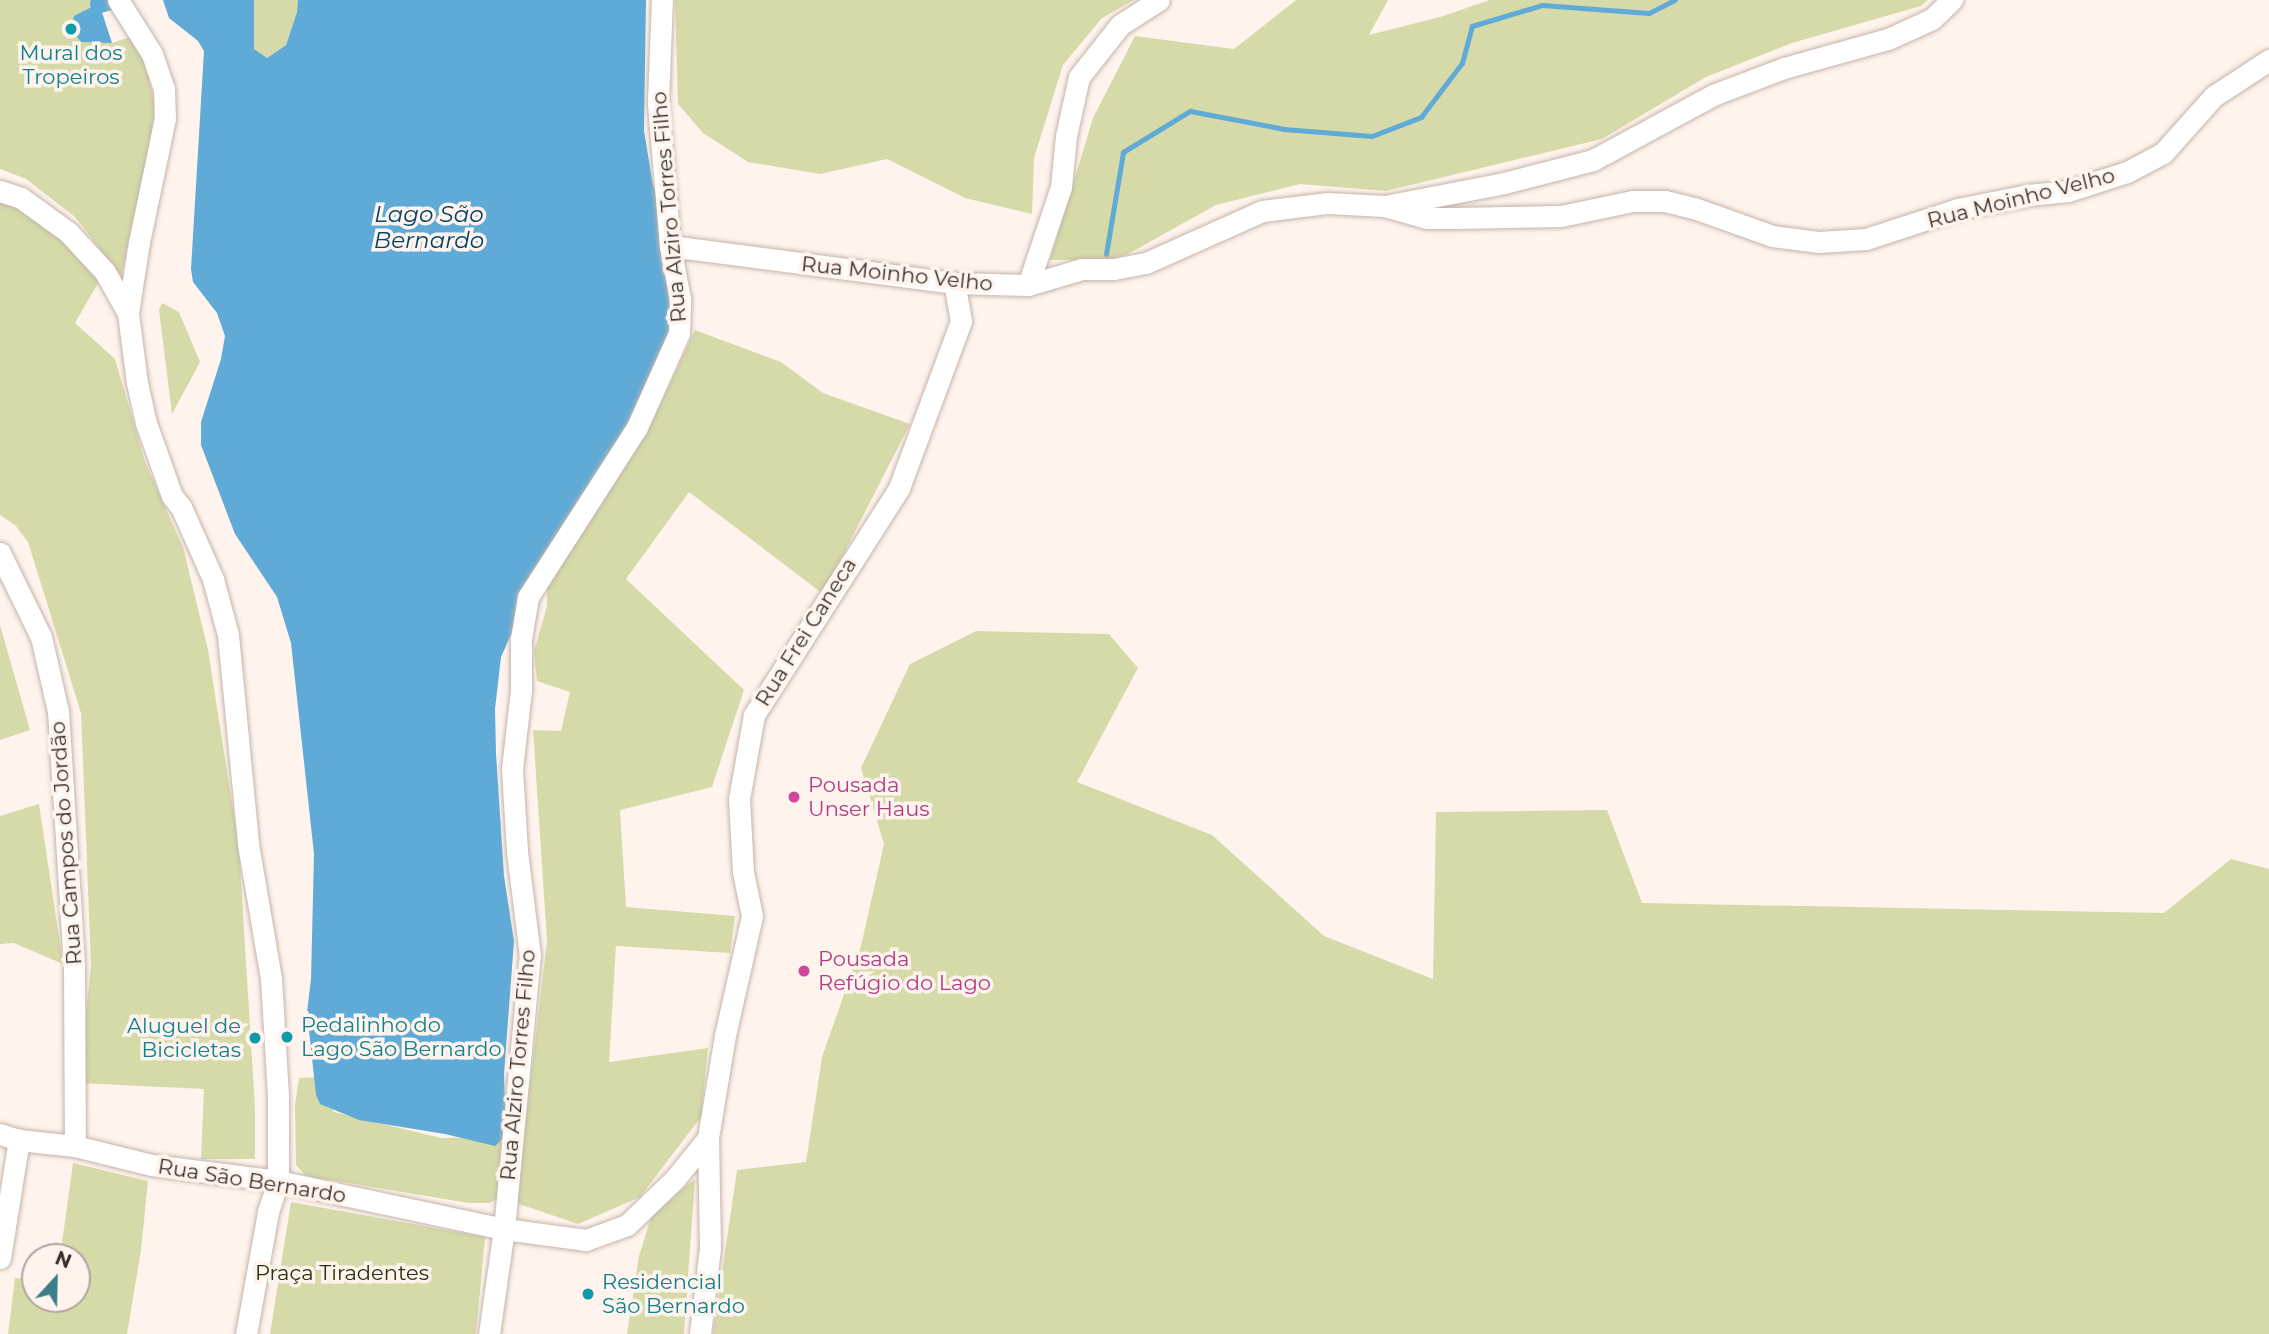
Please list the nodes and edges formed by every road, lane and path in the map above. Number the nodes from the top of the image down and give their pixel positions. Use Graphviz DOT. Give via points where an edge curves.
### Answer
graph roads {
  1 [pos="118,0"];
  2 [pos="662,0"];
  3 [pos="1160,0"];
  4 [pos="1952,0"];
  5 [pos="2269,60"];
  6 [pos="0,191"];
  7 [pos="1384,206"];
  8 [pos="670,246"];
  9 [pos="954,283"];
  10 [pos="1028,285"];
  11 [pos="128,313"];
  12 [pos="0,553"];
  13 [pos="9,1137"];
  14 [pos="708,1138"];
  15 [pos="75,1146"];
  16 [pos="278,1181"];
  17 [pos="504,1228"];
  18 [pos="0,1258"];
  19 [pos="246,1334"];
  20 [pos="489,1334"];
  21 [pos="700,1334"];
  1 -- 11 [label="street" via="152,54 164,89 165,118"];
  2 -- 8 [label="street, Rua Alziro Torres Filho" via="658,102"];
  3 -- 10 [label="street" via="1120,25 1079,77 1061,187"];
  4 -- 7 [label="street" via="1932,19 1888,39 1784,68 1713,95 1593,160"];
  5 -- 7 [label="street, Rua Moinho Velho" via="2214,96 2163,153 2127,172 2068,191 1958,209 1866,239 1818,242 1772,236 1665,201 1632,201 1561,216 1454,219 1427,218"];
  6 -- 11 [label="street" via="21,198 68,232 105,272"];
  7 -- 10 [label="street, Rua Moinho Velho" via="1289,205 1262,211 1146,263 1082,269"];
  8 -- 9 [label="street, Rua Moinho Velho"];
  8 -- 17 [label="street, Rua Alziro Torres Filho" via="680,299 679,333 638,427 541,574 526,607 512,769 530,956"];
  9 -- 10 [label="street, Rua Moinho Velho"];
  9 -- 14 [label="street, Rua Frei Caneca" via="961,321 899,488 754,715 739,799 743,872 752,916"];
  11 -- 16 [label="street" via="146,423 172,496 213,579 228,635 248,845 271,978"];
  12 -- 15 [label="street, Rua Campos do Jordão" via="41,638 58,711 74,966"];
  13 -- 15 [label="street, Rua São Bernardo"];
  13 -- 18 [label="street"];
  14 -- 17 [label="street, Rua São Bernardo" via="674,1180 627,1225 586,1240"];
  14 -- 21 [label="street, Rua Frei Caneca" via="710,1248"];
  15 -- 16 [label="street, Rua São Bernardo" via="152,1165"];
  16 -- 17 [label="street, Rua São Bernardo"];
  16 -- 19 [label="street"];
  17 -- 20 [label="street, Rua Alziro Torres Filho"];
}
